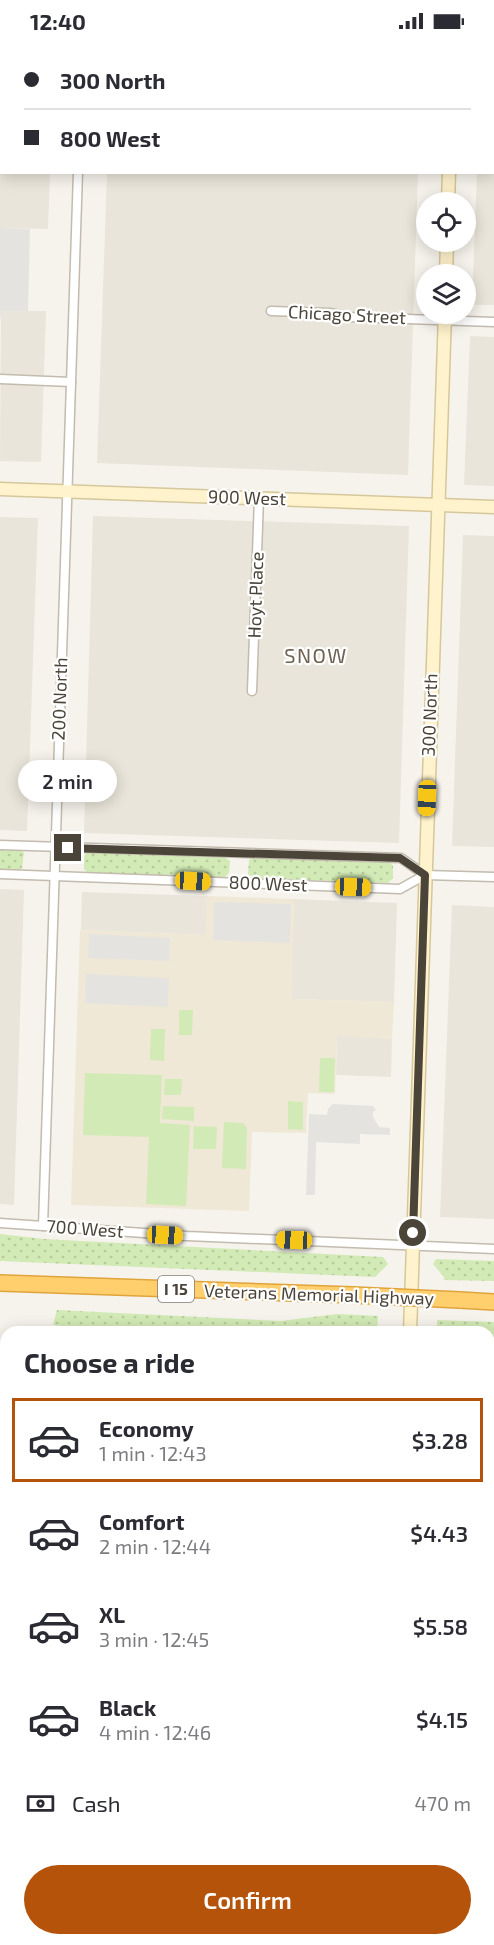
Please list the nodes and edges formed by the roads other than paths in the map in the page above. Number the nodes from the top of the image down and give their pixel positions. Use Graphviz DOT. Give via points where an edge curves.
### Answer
graph roads {
  1 [pos="78,174"];
  2 [pos="450,174"];
  3 [pos="449,192"];
  4 [pos="272,310"];
  5 [pos="416,317"];
  6 [pos="476,320"];
  7 [pos="494,322"];
  8 [pos="444,324"];
  9 [pos="0,379"];
  10 [pos="71,382"];
  11 [pos="0,489"];
  12 [pos="67,492"];
  13 [pos="259,498"];
  14 [pos="438,505"];
  15 [pos="494,507"];
  16 [pos="252,691"];
  17 [pos="0,845"];
  18 [pos="55,848"];
  19 [pos="0,874"];
  20 [pos="54,875"];
  21 [pos="425,875"];
  22 [pos="494,877"];
  23 [pos="0,1223"];
  24 [pos="43,1226"];
  25 [pos="413,1245"];
  26 [pos="494,1249"];
  27 [pos="0,1283"];
  28 [pos="494,1302"];
  29 [pos="410,1326"];
  1 -- 10 [label="street, 200 North"];
  2 -- 3 [label="street"];
  4 -- 5 [label="street, Chicago Street" via="349,317"];
  6 -- 7 [label="street, Chicago Street"];
  8 -- 14 [label="street, 300 North"];
  9 -- 10 [label="street"];
  10 -- 12 [label="street, 200 North"];
  11 -- 12 [label="street, 900 West"];
  12 -- 13 [label="street, 900 West"];
  12 -- 18 [label="street, 200 North"];
  13 -- 14 [label="street, 900 West"];
  13 -- 16 [label="street, Hoyt Place"];
  14 -- 15 [label="street, 900 West"];
  14 -- 21 [label="street, 300 North"];
  17 -- 18 [label="street, 800 West"];
  18 -- 20 [label="street, 200 North"];
  18 -- 21 [label="street, 800 West" via="400,858"];
  19 -- 20 [label="street, 800 West"];
  20 -- 21 [label="street, 800 West" via="400,889"];
  20 -- 24 [label="street, 200 North"];
  21 -- 22 [label="street, 800 West"];
  21 -- 25 [label="street, 300 North"];
  23 -- 24 [label="street, 700 West"];
  24 -- 25 [label="street, 700 West"];
  25 -- 26 [label="street, 700 West"];
  25 -- 29 [label="street, 300 North"];
  27 -- 28 [label="highway, Veterans Memorial Highway / I 15, bridge"];
}
